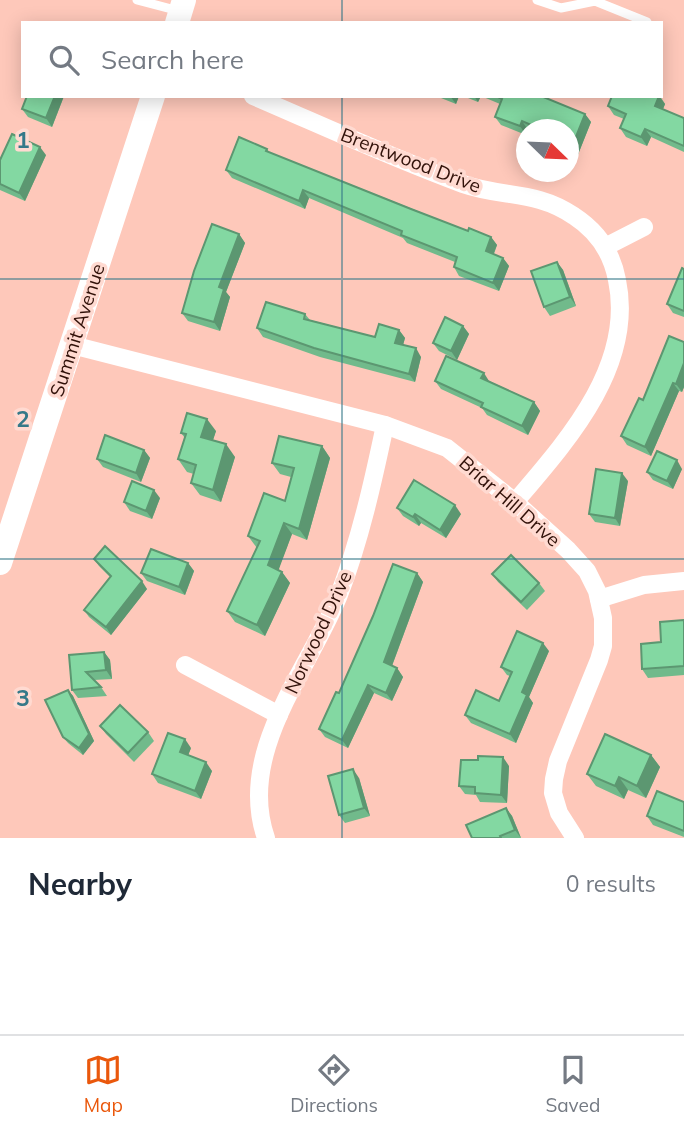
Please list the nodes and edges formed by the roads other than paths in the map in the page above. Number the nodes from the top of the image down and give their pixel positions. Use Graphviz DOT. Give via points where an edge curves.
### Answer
graph roads {
  1 [pos="137,0"];
  2 [pos="537,0"];
  3 [pos="181,11"];
  4 [pos="645,21"];
  5 [pos="152,98"];
  6 [pos="258,98"];
  7 [pos="644,227"];
  8 [pos="605,247"];
  9 [pos="72,345"];
  10 [pos="385,425"];
  11 [pos="515,502"];
  12 [pos="0,563"];
  13 [pos="684,581"];
  14 [pos="599,599"];
  15 [pos="185,665"];
  16 [pos="279,715"];
  17 [pos="267,838"];
  18 [pos="575,838"];
  1 -- 3 [label="lane"];
  2 -- 4 [label="lane" via="561,8 595,1"];
  5 -- 9 [label="main road, Summit Avenue"];
  6 -- 8 [label="street, Brentwood Drive" via="467,185 555,205 590,228"];
  7 -- 8 [label="street"];
  8 -- 11 [label="street, Brentwood Drive" via="615,267 621,311 614,350 587,409 565,443"];
  9 -- 10 [label="street, Briar Hill Drive"];
  9 -- 12 [label="main road, Summit Avenue"];
  10 -- 11 [label="street, Briar Hill Drive" via="447,448"];
  10 -- 16 [label="street, Norwood Drive" via="338,595"];
  11 -- 14 [label="street, Briar Hill Drive" via="580,564"];
  13 -- 14 [label="street" via="644,584"];
  14 -- 18 [label="street, Briar Hill Drive" via="603,646 554,779 559,813"];
  15 -- 16 [label="street"];
  16 -- 17 [label="street, Norwood Drive" via="260,772"];
}
